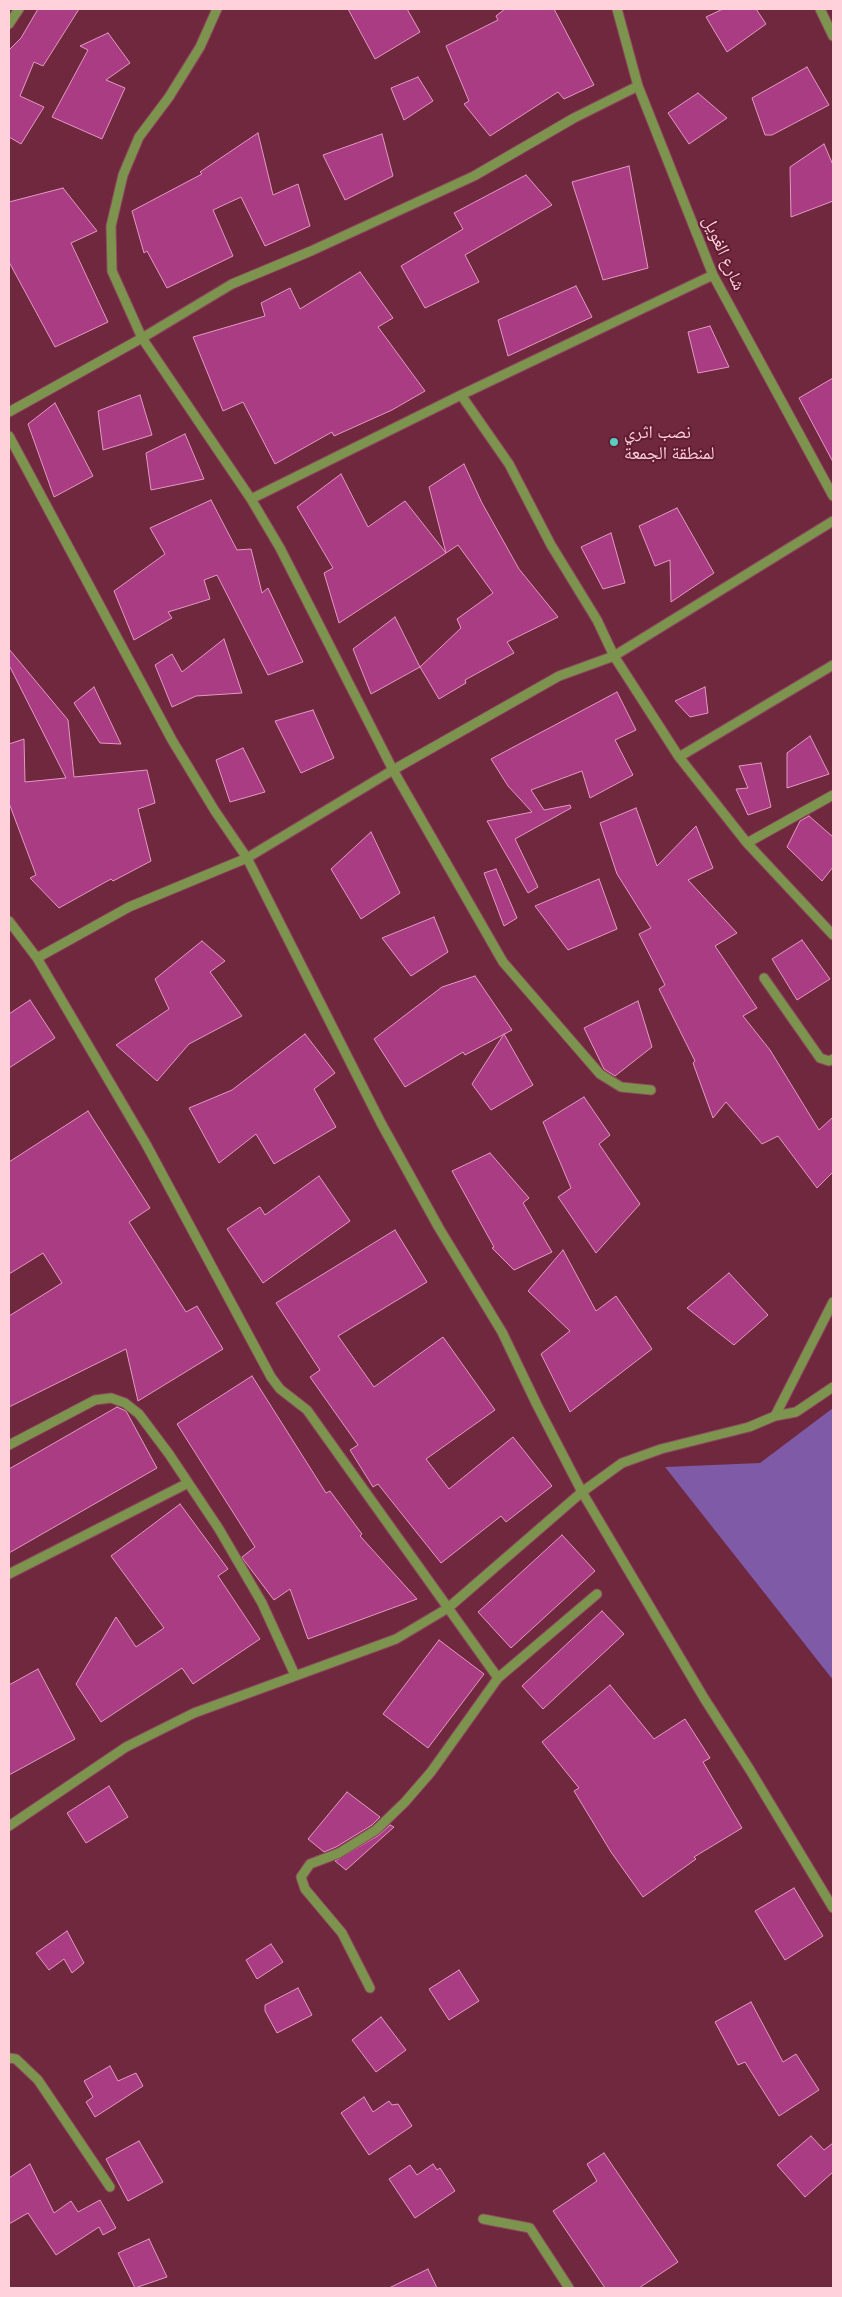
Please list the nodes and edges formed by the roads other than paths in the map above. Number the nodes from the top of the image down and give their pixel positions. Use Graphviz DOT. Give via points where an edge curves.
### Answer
graph roads {
  1 [pos="19,9"];
  2 [pos="217,9"];
  3 [pos="617,9"];
  4 [pos="820,9"];
  5 [pos="9,24"];
  6 [pos="833,36"];
  7 [pos="638,86"];
  8 [pos="713,275"];
  9 [pos="142,338"];
  10 [pos="461,395"];
  11 [pos="9,412"];
  12 [pos="9,436"];
  13 [pos="833,496"];
  14 [pos="251,499"];
  15 [pos="833,521"];
  16 [pos="614,656"];
  17 [pos="833,665"];
  18 [pos="679,756"];
  19 [pos="393,770"];
  20 [pos="833,795"];
  21 [pos="747,844"];
  22 [pos="247,858"];
  23 [pos="11,927"];
  24 [pos="833,935"];
  25 [pos="37,958"];
  26 [pos="764,978"];
  27 [pos="833,1059"];
  28 [pos="651,1090"];
  29 [pos="833,1302"];
  30 [pos="833,1388"];
  31 [pos="775,1416"];
  32 [pos="9,1445"];
  33 [pos="188,1483"];
  34 [pos="582,1492"];
  35 [pos="9,1574"];
  36 [pos="596,1594"];
  37 [pos="448,1608"];
  38 [pos="295,1675"];
  39 [pos="498,1678"];
  40 [pos="9,1826"];
  41 [pos="833,1908"];
  42 [pos="370,1988"];
  43 [pos="9,2058"];
  44 [pos="110,2187"];
  45 [pos="484,2219"];
  46 [pos="569,2288"];
  1 -- 5 [label="street"];
  2 -- 9 [label="street" via="200,47 139,137 122,175 112,226 112,271"];
  3 -- 7 [label="street, شارع الغويل"];
  4 -- 6 [label="street"];
  7 -- 8 [label="street, شارع الغويل"];
  7 -- 9 [label="street" via="574,118 474,176 232,284"];
  8 -- 10 [label="street"];
  8 -- 13 [label="street, شارع الغويل"];
  9 -- 11 [label="street"];
  9 -- 14 [label="street"];
  10 -- 14 [label="street"];
  10 -- 16 [label="street" via="509,464"];
  12 -- 22 [label="street" via="172,740"];
  14 -- 19 [label="street" via="280,548"];
  15 -- 16 [label="street"];
  16 -- 18 [label="street"];
  16 -- 19 [label="street" via="559,676"];
  17 -- 18 [label="street"];
  18 -- 21 [label="street"];
  19 -- 22 [label="street"];
  19 -- 28 [label="street" via="503,962 600,1074 621,1087"];
  20 -- 21 [label="street"];
  21 -- 24 [label="street"];
  22 -- 25 [label="street" via="129,907"];
  22 -- 34 [label="street" via="381,1123 502,1332"];
  23 -- 25 [label="street"];
  25 -- 37 [label="street" via="146,1144 271,1377 280,1389 306,1410"];
  26 -- 27 [label="street" via="820,1058"];
  29 -- 31 [label="street"];
  30 -- 31 [label="street" via="796,1412"];
  31 -- 34 [label="street" via="749,1427 661,1449 622,1463"];
  32 -- 33 [label="street" via="95,1400 111,1398 125,1403 139,1414"];
  33 -- 35 [label="street"];
  33 -- 38 [label="street" via="262,1603"];
  34 -- 37 [label="street"];
  34 -- 41 [label="street"];
  36 -- 39 [label="street"];
  37 -- 38 [label="street" via="396,1639"];
  37 -- 39 [label="street"];
  38 -- 40 [label="street" via="194,1713 126,1748"];
  39 -- 42 [label="street" via="405,1802 376,1830 339,1853 310,1864 301,1876 305,1889 342,1933"];
  43 -- 44 [label="street" via="16,2060 38,2080"];
  45 -- 46 [label="street" via="530,2228"];
}
